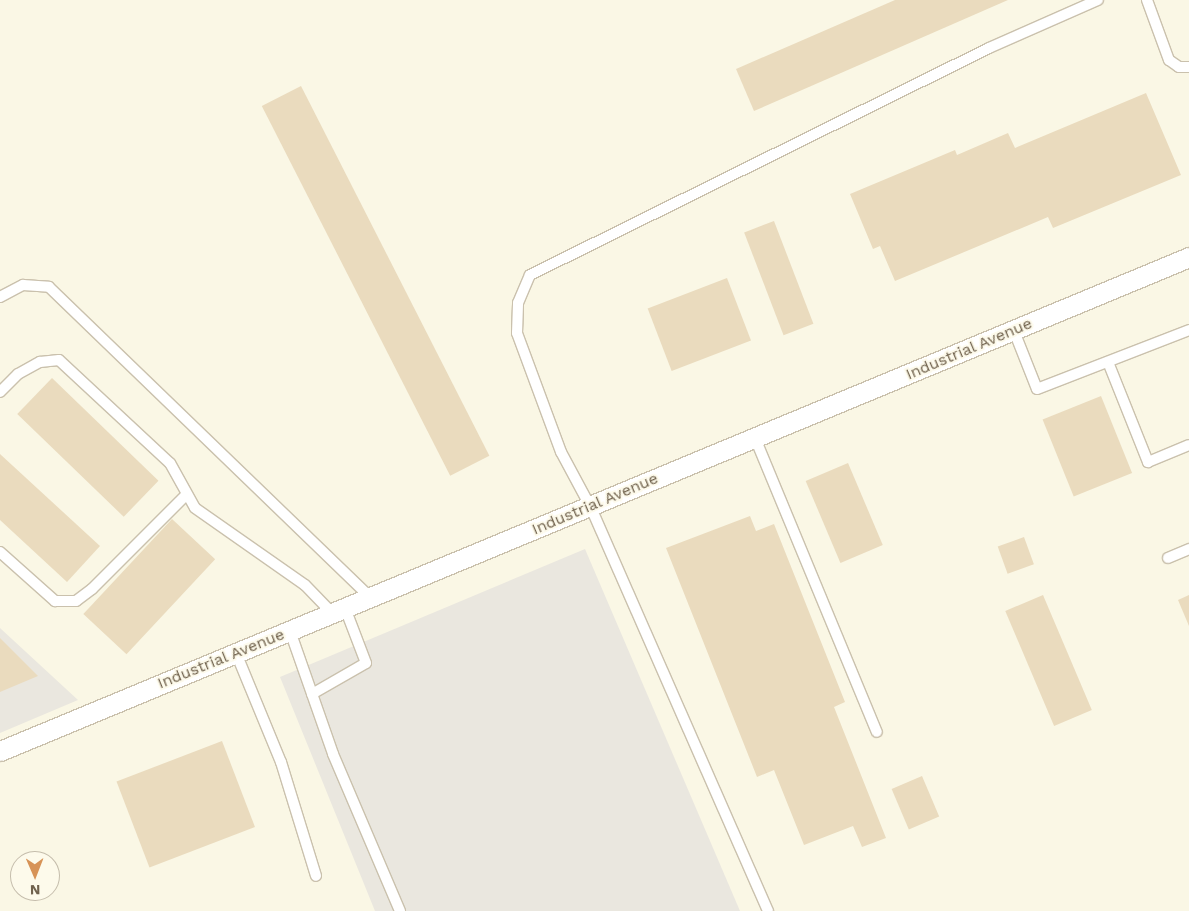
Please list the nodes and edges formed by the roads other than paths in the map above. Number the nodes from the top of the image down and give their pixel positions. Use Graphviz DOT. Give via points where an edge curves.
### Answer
graph roads {
  1 [pos="1098,0"];
  2 [pos="1147,0"];
  3 [pos="1189,67"];
  4 [pos="1189,258"];
  5 [pos="0,297"];
  6 [pos="1189,330"];
  7 [pos="1014,331"];
  8 [pos="1108,362"];
  9 [pos="0,392"];
  10 [pos="755,438"];
  11 [pos="1189,446"];
  12 [pos="187,494"];
  13 [pos="590,506"];
  14 [pos="1189,549"];
  15 [pos="0,552"];
  16 [pos="1168,558"];
  17 [pos="370,597"];
  18 [pos="338,610"];
  19 [pos="290,631"];
  20 [pos="236,653"];
  21 [pos="312,694"];
  22 [pos="877,732"];
  23 [pos="0,751"];
  24 [pos="316,876"];
  25 [pos="400,911"];
  26 [pos="768,911"];
  1 -- 13 [label="lane" via="989,48 530,275 518,303 517,333 561,452"];
  2 -- 3 [label="lane" via="1170,60 1179,67"];
  4 -- 7 [label="street, Industrial Avenue"];
  5 -- 17 [label="lane" via="23,285 49,287"];
  6 -- 8 [label="lane"];
  7 -- 8 [label="lane" via="1037,389"];
  7 -- 10 [label="street, Industrial Avenue"];
  8 -- 11 [label="lane" via="1148,462"];
  9 -- 12 [label="lane" via="18,374 40,362 59,360 170,462"];
  10 -- 13 [label="street, Industrial Avenue"];
  10 -- 22 [label="lane"];
  12 -- 15 [label="lane" via="92,590 76,601 55,601"];
  12 -- 18 [label="lane" via="195,508"];
  13 -- 17 [label="street, Industrial Avenue"];
  13 -- 26 [label="lane"];
  14 -- 16 [label="lane"];
  17 -- 18 [label="street, Industrial Avenue"];
  18 -- 19 [label="street, Industrial Avenue"];
  18 -- 21 [label="lane" via="366,663"];
  19 -- 20 [label="street, Industrial Avenue"];
  19 -- 21 [label="lane"];
  20 -- 23 [label="street, Industrial Avenue"];
  20 -- 24 [label="lane" via="282,762"];
  21 -- 25 [label="lane" via="333,754"];
}
